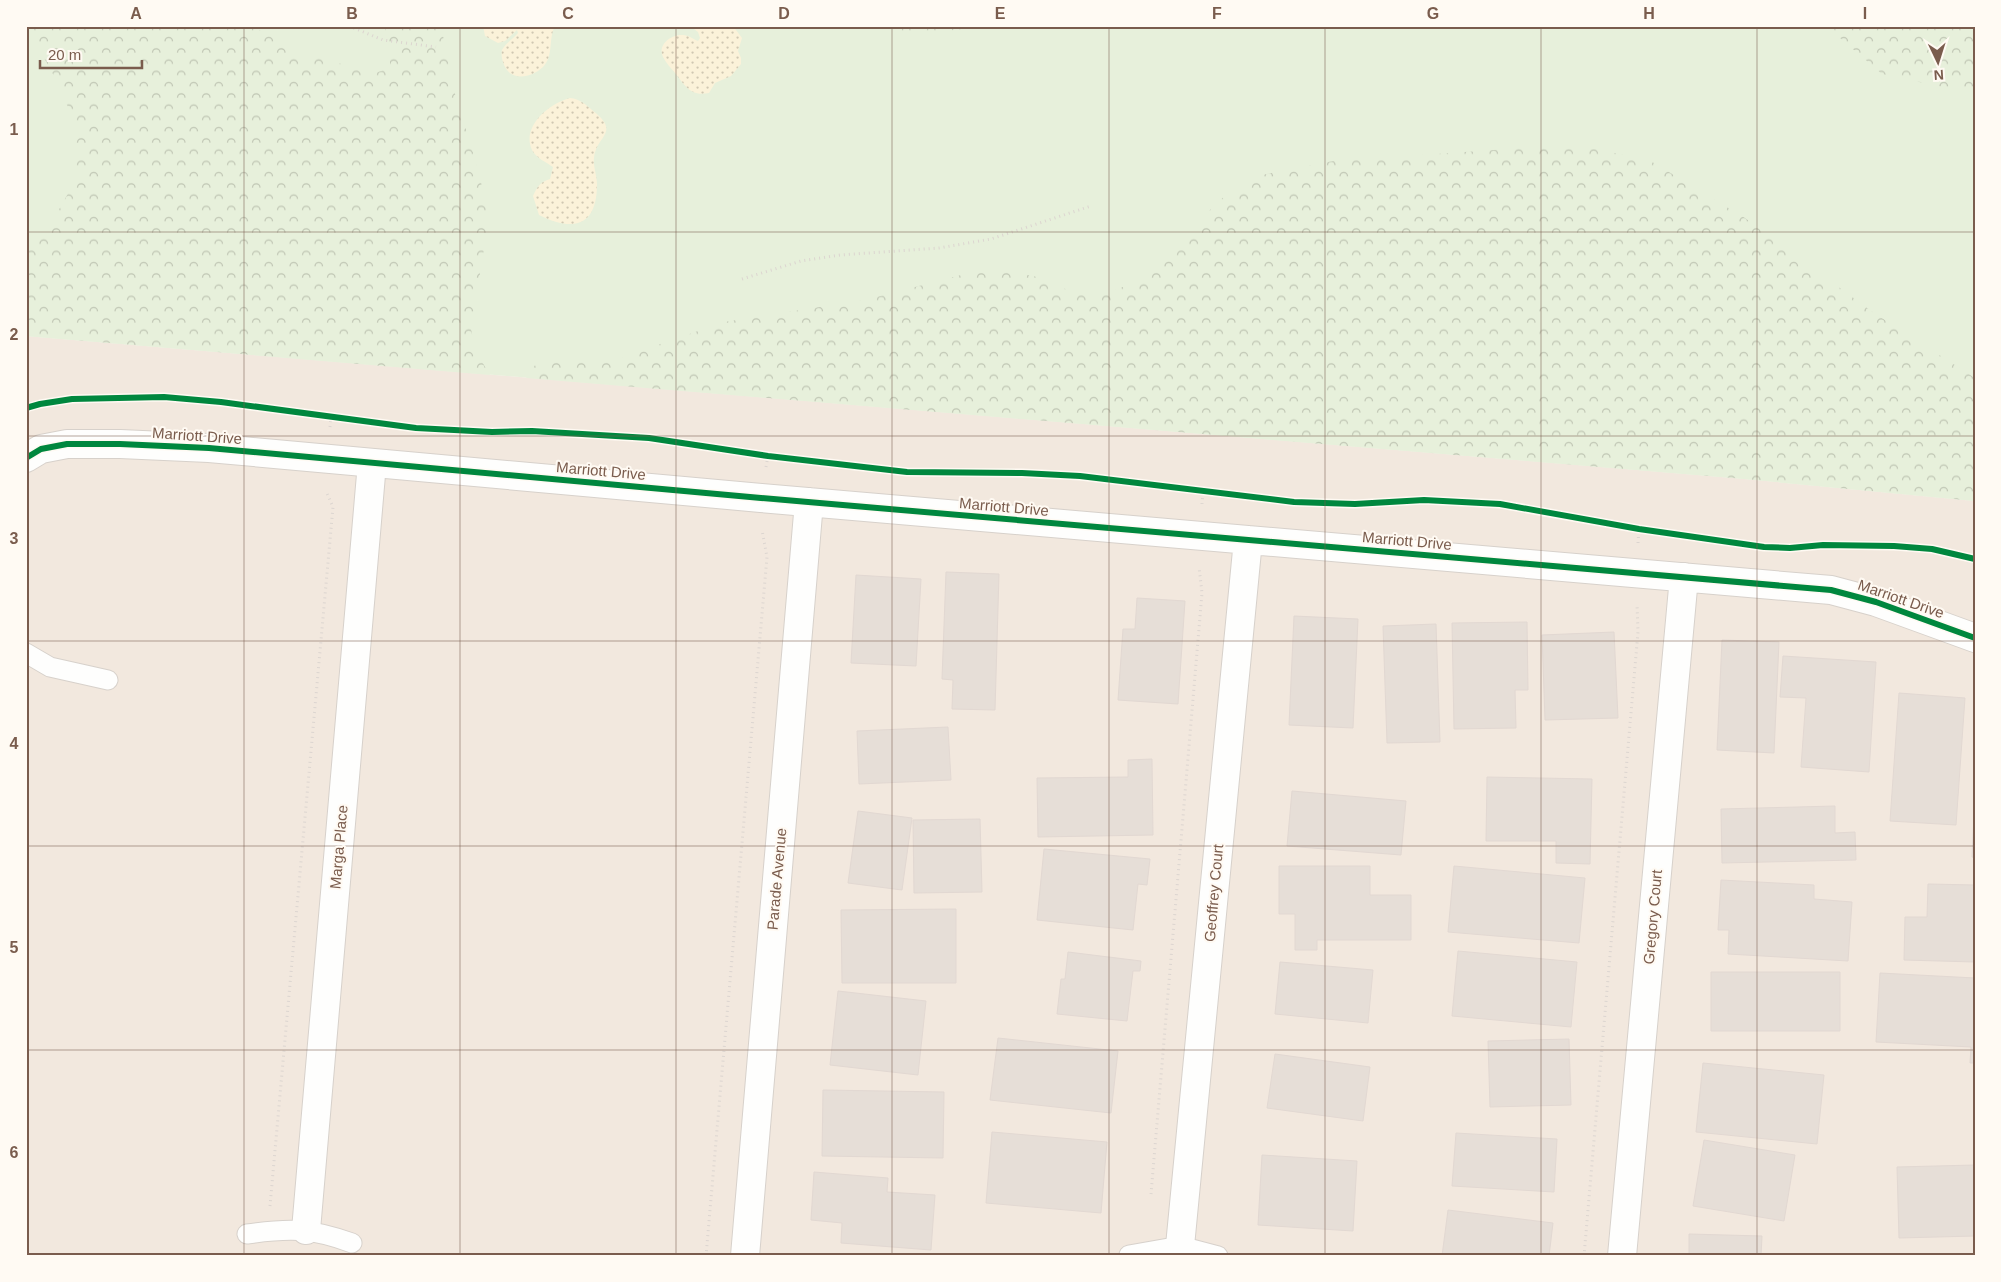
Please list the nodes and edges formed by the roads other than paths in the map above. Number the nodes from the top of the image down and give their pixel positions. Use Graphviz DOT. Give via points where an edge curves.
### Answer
graph roads {
  1 [pos="26,458"];
  2 [pos="372,463"];
  3 [pos="809,502"];
  4 [pos="1248,540"];
  5 [pos="1684,577"];
  6 [pos="1975,638"];
  7 [pos="26,653"];
  8 [pos="108,680"];
  9 [pos="306,1230"];
  10 [pos="247,1234"];
  11 [pos="352,1243"];
  12 [pos="1180,1246"];
  13 [pos="1129,1255"];
  14 [pos="745,1256"];
  15 [pos="1218,1256"];
  16 [pos="1622,1256"];
  1 -- 2 [label="street, Marriott Drive" via="41,448 67,444 120,444 209,448"];
  2 -- 3 [label="street, Marriott Drive"];
  2 -- 9 [label="street, Marga Place"];
  3 -- 4 [label="street, Marriott Drive"];
  3 -- 14 [label="street, Parade Avenue"];
  4 -- 5 [label="street, Marriott Drive"];
  4 -- 12 [label="street, Geoffrey Court"];
  5 -- 6 [label="street, Marriott Drive" via="1831,590 1876,602"];
  5 -- 16 [label="street, Gregory Court"];
  7 -- 8 [label="lane" via="50,667"];
  9 -- 10 [label="lane"];
  9 -- 11 [label="lane"];
  12 -- 13 [label="lane"];
  12 -- 15 [label="lane"];
}
